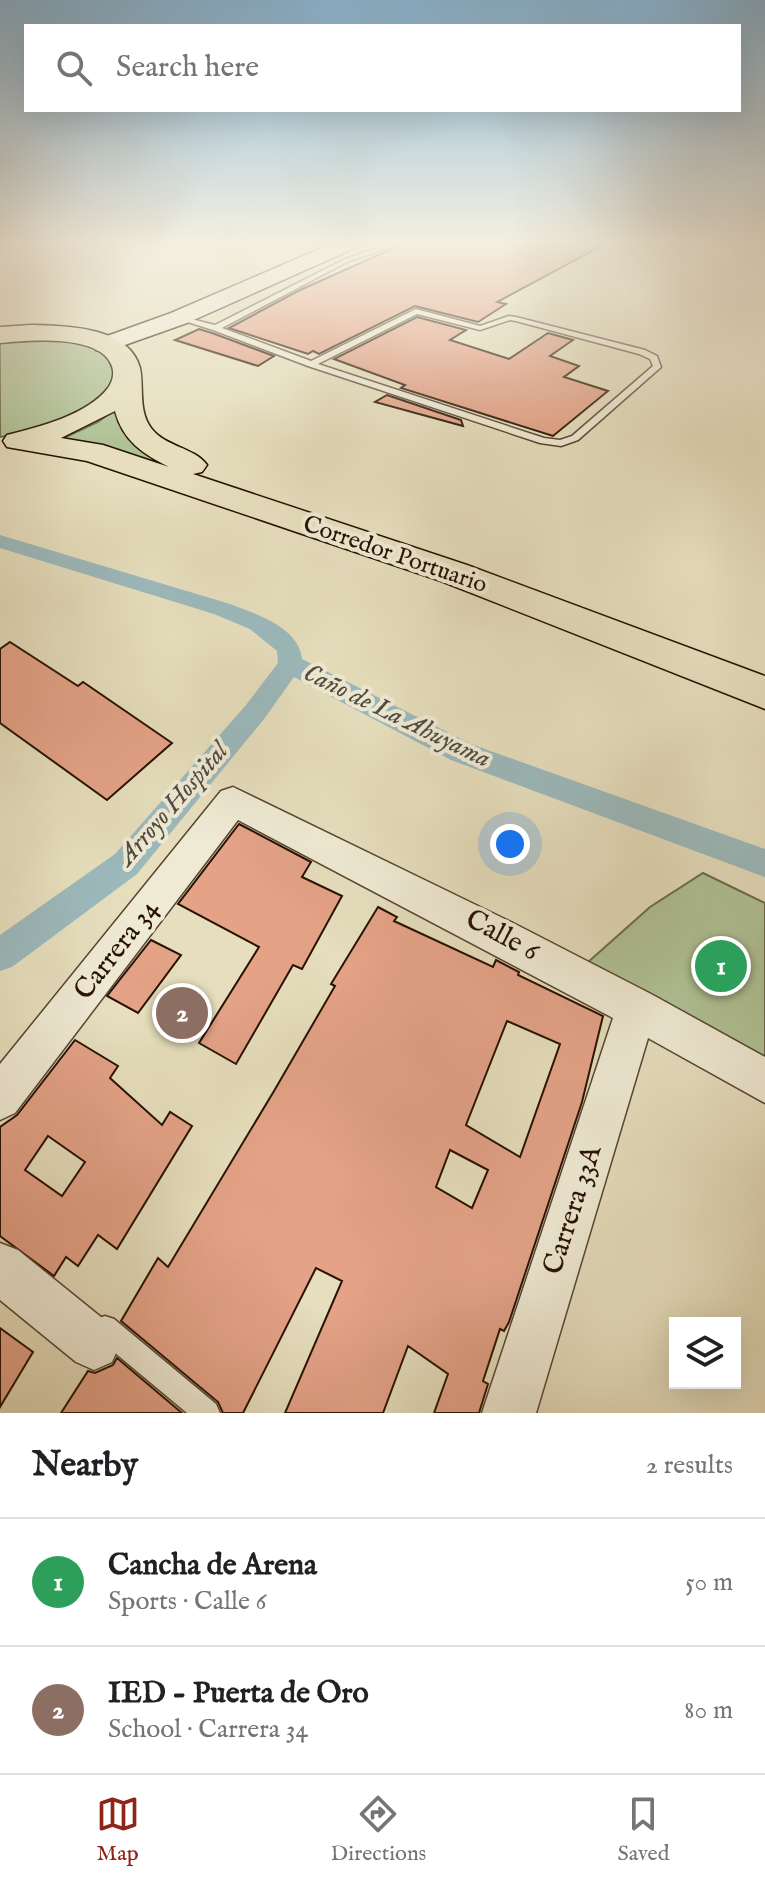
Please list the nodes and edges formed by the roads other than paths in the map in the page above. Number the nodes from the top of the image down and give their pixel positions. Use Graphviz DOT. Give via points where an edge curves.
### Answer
graph roads {
  1 [pos="198,309"];
  2 [pos="252,309"];
  3 [pos="179,318"];
  4 [pos="0,326"];
  5 [pos="216,328"];
  6 [pos="33,332"];
  7 [pos="0,335"];
  8 [pos="105,345"];
  9 [pos="311,364"];
  10 [pos="126,380"];
  11 [pos="9,443"];
  12 [pos="765,674"];
  13 [pos="765,693"];
  14 [pos="233,801"];
  15 [pos="637,1008"];
  16 [pos="765,1081"];
  17 [pos="0,1098"];
  18 [pos="0,1268"];
  19 [pos="99,1336"];
  20 [pos="207,1413"];
  21 [pos="509,1413"];
  1 -- 3 [label="street"];
  2 -- 5 [label="lane"];
  3 -- 5 [label="lane"];
  3 -- 8 [label="street"];
  4 -- 6 [label="main road"];
  5 -- 9 [label="lane"];
  6 -- 7 [label="main road"];
  6 -- 8 [label="main road" via="81,336"];
  8 -- 10 [label="main road" via="123,359"];
  9 -- 9 [label="lane" via="561,443 575,438 657,367 654,358 642,352 516,319 480,328 416,311"];
  10 -- 11 [label="main road" via="100,409 78,422"];
  10 -- 12 [label="main road, Corredor Portuario" via="128,417 135,430 190,465 482,566"];
  11 -- 13 [label="main road, Corredor Portuario" via="92,452 454,573"];
  14 -- 15 [label="street, Calle 6"];
  14 -- 17 [label="street, Carrera 34"];
  15 -- 16 [label="street, Calle 6"];
  15 -- 21 [label="street, Carrera 33A"];
  18 -- 19 [label="street"];
  19 -- 20 [label="lane"];
}
